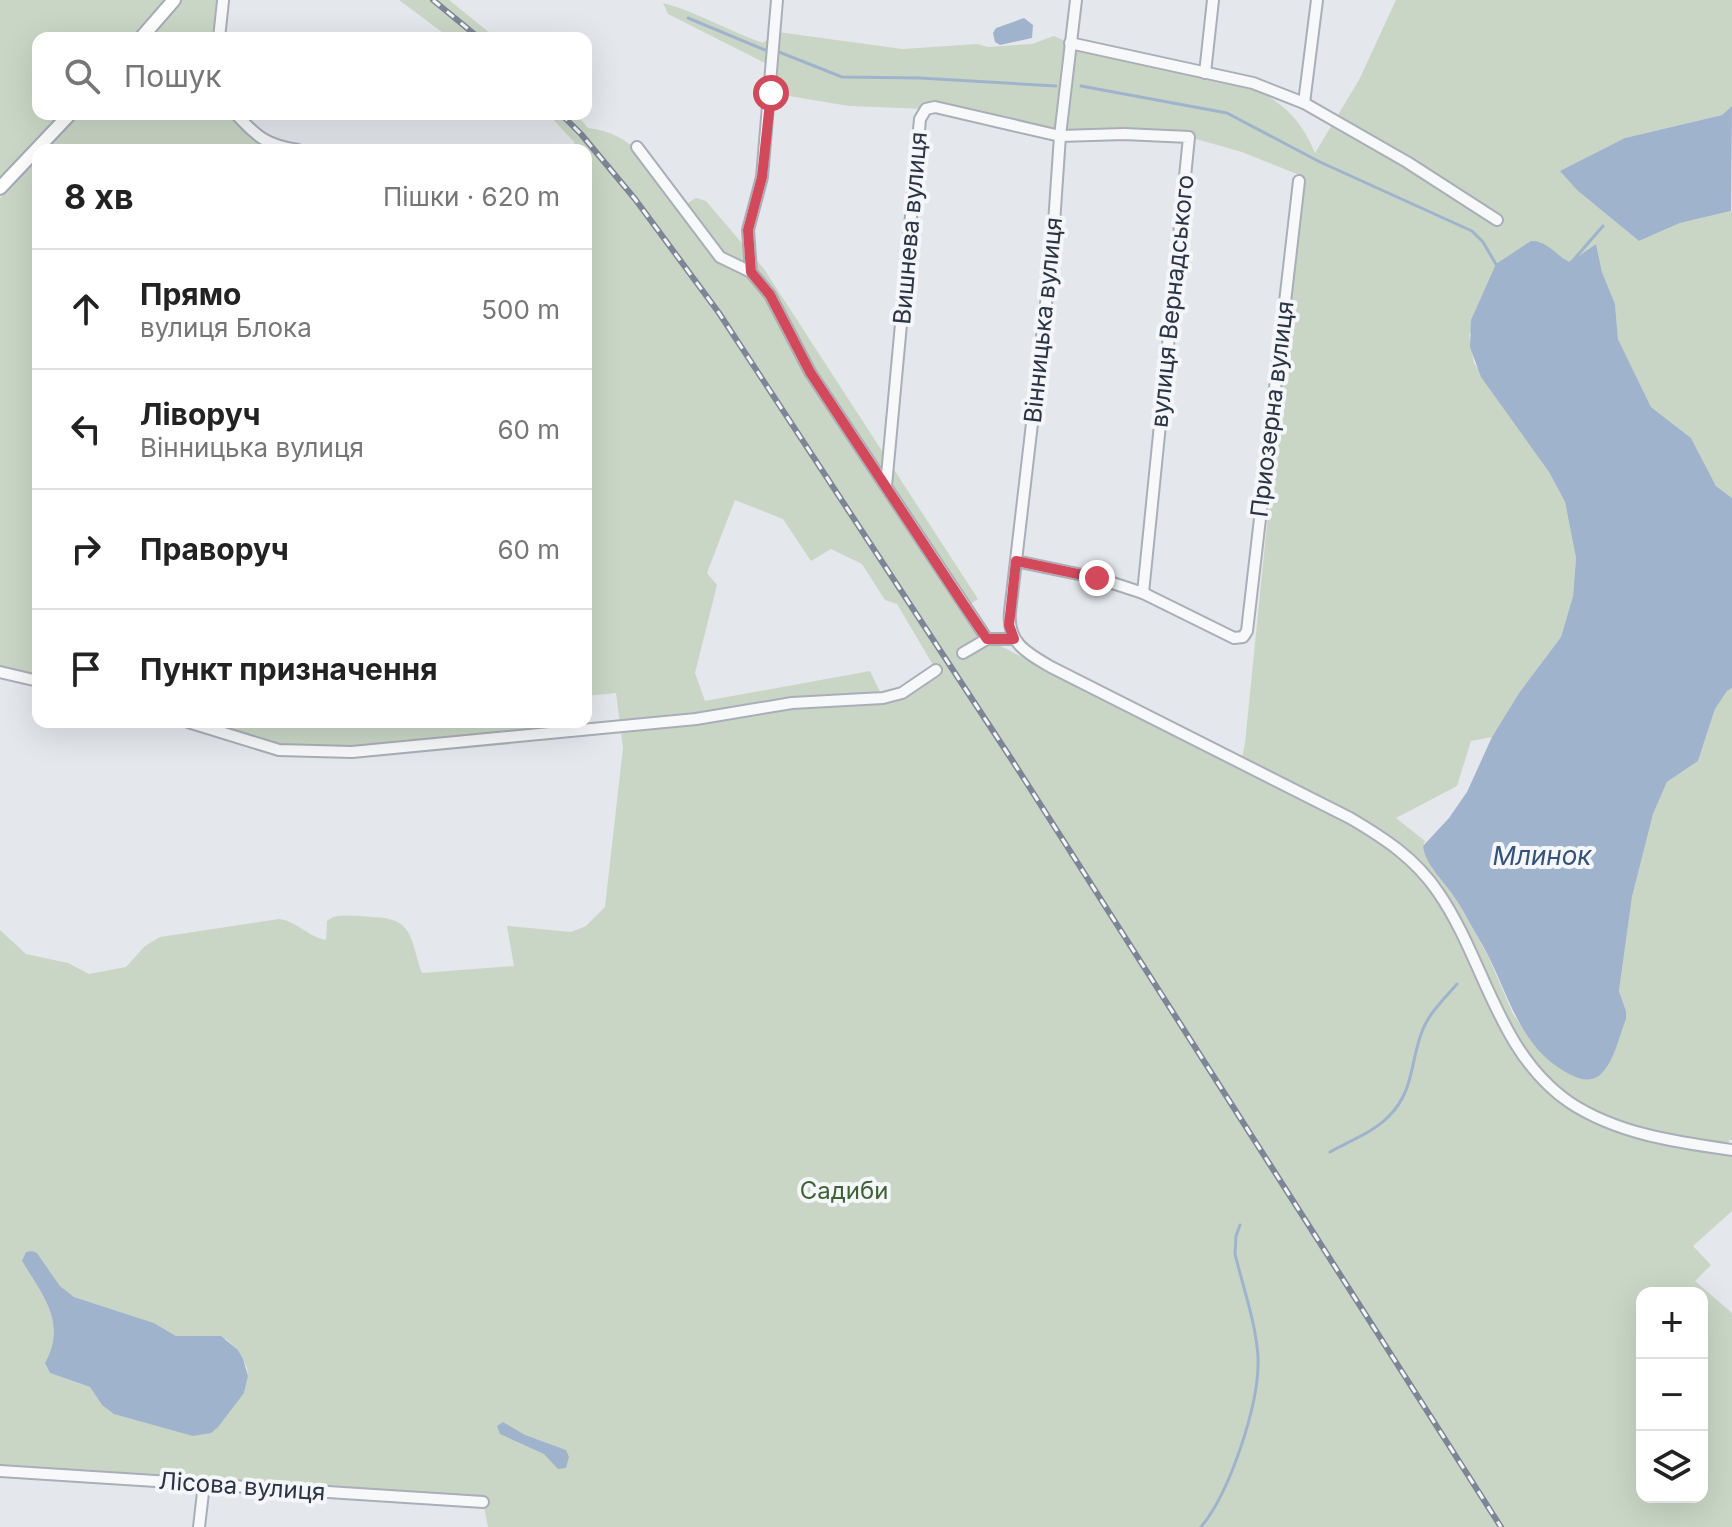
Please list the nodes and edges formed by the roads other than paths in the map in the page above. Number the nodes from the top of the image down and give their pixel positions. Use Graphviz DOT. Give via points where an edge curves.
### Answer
graph roads {
  1 [pos="174,0"];
  2 [pos="777,0"];
  3 [pos="1076,0"];
  4 [pos="1213,0"];
  5 [pos="1317,0"];
  6 [pos="223,1"];
  7 [pos="146,32"];
  8 [pos="220,32"];
  9 [pos="1070,43"];
  10 [pos="1205,73"];
  11 [pos="1304,103"];
  12 [pos="64,120"];
  13 [pos="242,120"];
  14 [pos="1060,136"];
  15 [pos="42,144"];
  16 [pos="270,144"];
  17 [pos="637,147"];
  18 [pos="32,154"];
  19 [pos="1299,181"];
  20 [pos="0,188"];
  21 [pos="1497,220"];
  22 [pos="751,272"];
  23 [pos="886,486"];
  24 [pos="1016,561"];
  25 [pos="1143,593"];
  26 [pos="987,639"];
  27 [pos="1014,639"];
  28 [pos="963,653"];
  29 [pos="936,670"];
  30 [pos="0,672"];
  31 [pos="32,680"];
  32 [pos="208,728"];
  33 [pos="1732,1150"];
  34 [pos="0,1471"];
  35 [pos="204,1484"];
  36 [pos="483,1502"];
  37 [pos="199,1527"];
  1 -- 7 [label="main road"];
  2 -- 22 [label="street" via="762,177 748,230"];
  3 -- 9 [label="street, Вінницька вулиця"];
  4 -- 10 [label="street"];
  5 -- 11 [label="street"];
  6 -- 8 [label="street"];
  9 -- 10 [label="street"];
  9 -- 14 [label="street, Вінницька вулиця"];
  10 -- 11 [label="street" via="1253,83"];
  11 -- 21 [label="street"];
  12 -- 15 [label="main road"];
  13 -- 16 [label="street"];
  14 -- 23 [label="street, Вишнева вулиця" via="935,107 926,109 920,119"];
  14 -- 24 [label="street, Вінницька вулиця"];
  14 -- 25 [label="street, вулиця Вернадського" via="1189,137"];
  17 -- 22 [label="street" via="720,257"];
  18 -- 20 [label="main road"];
  19 -- 25 [label="street, Приозерна вулиця" via="1247,631 1234,638"];
  22 -- 23 [label="street"];
  23 -- 26 [label="street"];
  24 -- 25 [label="street"];
  24 -- 27 [label="street, Вінницька вулиця" via="1009,625"];
  26 -- 27 [label="street"];
  26 -- 28 [label="street"];
  27 -- 33 [label="street" via="1051,667 1350,818 1408,857 1447,906 1512,1040 1568,1101 1638,1133"];
  29 -- 32 [label="street" via="902,693 883,698 792,703 696,719 352,752 279,750"];
  30 -- 31 [label="street"];
  34 -- 35 [label="street, Лісова вулиця"];
  35 -- 36 [label="street, Лісова вулиця"];
  35 -- 37 [label="street"];
}
